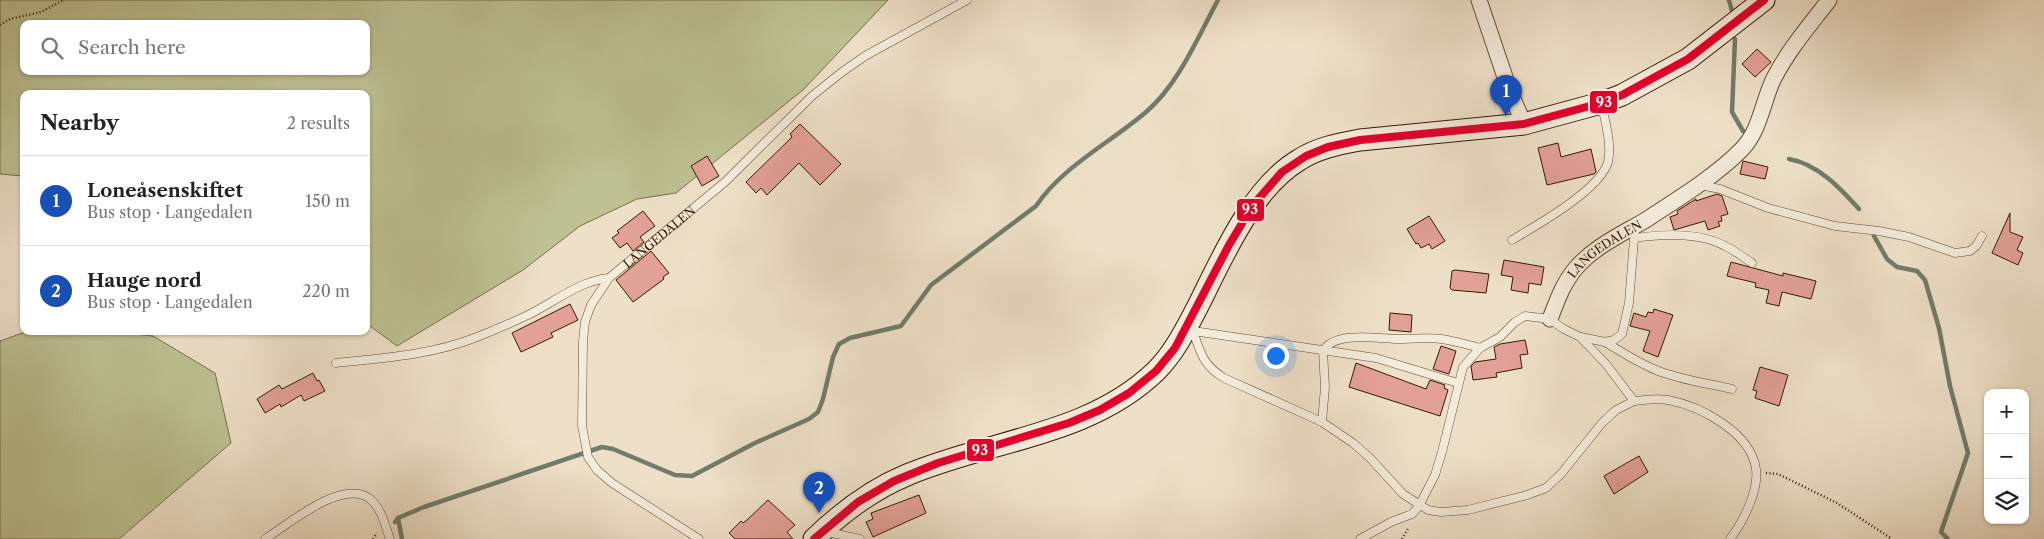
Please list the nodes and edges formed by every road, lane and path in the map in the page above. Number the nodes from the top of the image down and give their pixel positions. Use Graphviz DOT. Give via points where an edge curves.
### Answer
graph roads {
  1 [pos="64,0"];
  2 [pos="967,0"];
  3 [pos="1479,0"];
  4 [pos="1764,0"];
  5 [pos="1829,0"];
  6 [pos="0,25"];
  7 [pos="1601,103"];
  8 [pos="1524,124"];
  9 [pos="1696,185"];
  10 [pos="1635,232"];
  11 [pos="1982,236"];
  12 [pos="1512,240"];
  13 [pos="1752,263"];
  14 [pos="609,278"];
  15 [pos="1550,318"];
  16 [pos="1190,329"];
  17 [pos="1580,337"];
  18 [pos="1605,342"];
  19 [pos="1480,348"];
  20 [pos="1323,351"];
  21 [pos="336,363"];
  22 [pos="1458,383"];
  23 [pos="1732,389"];
  24 [pos="1634,401"];
  25 [pos="1322,422"];
  26 [pos="1757,471"];
  27 [pos="1419,506"];
  28 [pos="818,535"];
  29 [pos="265,539"];
  30 [pos="390,539"];
  31 [pos="699,539"];
  32 [pos="860,539"];
  33 [pos="1360,539"];
  34 [pos="1730,539"];
  35 [pos="1892,539"];
  1 -- 6 [label="path" via="41,12 10,19"];
  2 -- 14 [label="lane, LANGEDALEN" via="842,72 812,96 725,182"];
  3 -- 8 [label="street"];
  4 -- 7 [label="main road" via="1688,59"];
  5 -- 9 [label="street, LANGEDALEN" via="1774,78 1750,140 1724,165"];
  7 -- 8 [label="main road"];
  7 -- 12 [label="lane" via="1609,152 1604,172 1590,188"];
  8 -- 16 [label="main road" via="1360,140 1332,146 1299,159 1269,185 1252,207"];
  9 -- 10 [label="street, LANGEDALEN"];
  9 -- 11 [label="lane" via="1720,189 1768,208 1835,226 1909,237 1955,253 1970,251"];
  10 -- 13 [label="lane" via="1709,240"];
  10 -- 15 [label="street, LANGEDALEN" via="1610,240 1576,268 1561,290"];
  10 -- 18 [label="lane" via="1625,323 1622,334"];
  14 -- 21 [label="lane" via="591,281 531,313 445,348"];
  14 -- 31 [label="lane, LANGEDALEN" via="590,306 585,322 582,426 585,448 597,470 612,483"];
  15 -- 17 [label="lane"];
  15 -- 19 [label="lane" via="1525,316 1500,337"];
  16 -- 20 [label="lane"];
  16 -- 25 [label="lane" via="1204,363 1211,370"];
  16 -- 28 [label="main road" via="1157,370 1120,400 1069,423 908,474 878,489"];
  17 -- 18 [label="lane"];
  17 -- 24 [label="lane"];
  18 -- 23 [label="lane" via="1656,370"];
  19 -- 20 [label="lane" via="1444,339 1353,337 1331,342"];
  19 -- 22 [label="lane" via="1463,367"];
  20 -- 22 [label="lane" via="1394,362"];
  20 -- 25 [label="lane" via="1325,387"];
  22 -- 27 [label="lane" via="1435,475"];
  24 -- 26 [label="lane" via="1668,400 1711,417 1737,433 1754,458"];
  24 -- 27 [label="lane" via="1616,410 1602,423 1546,488 1468,510 1440,512"];
  25 -- 27 [label="lane" via="1353,443"];
  26 -- 34 [label="lane" via="1743,522"];
  26 -- 35 [label="path" via="1778,474 1838,503"];
  27 -- 33 [label="lane" via="1412,514"];
  28 -- 32 [label="lane"];
  29 -- 30 [label="lane" via="325,501 347,493 369,498 381,513"];
}
